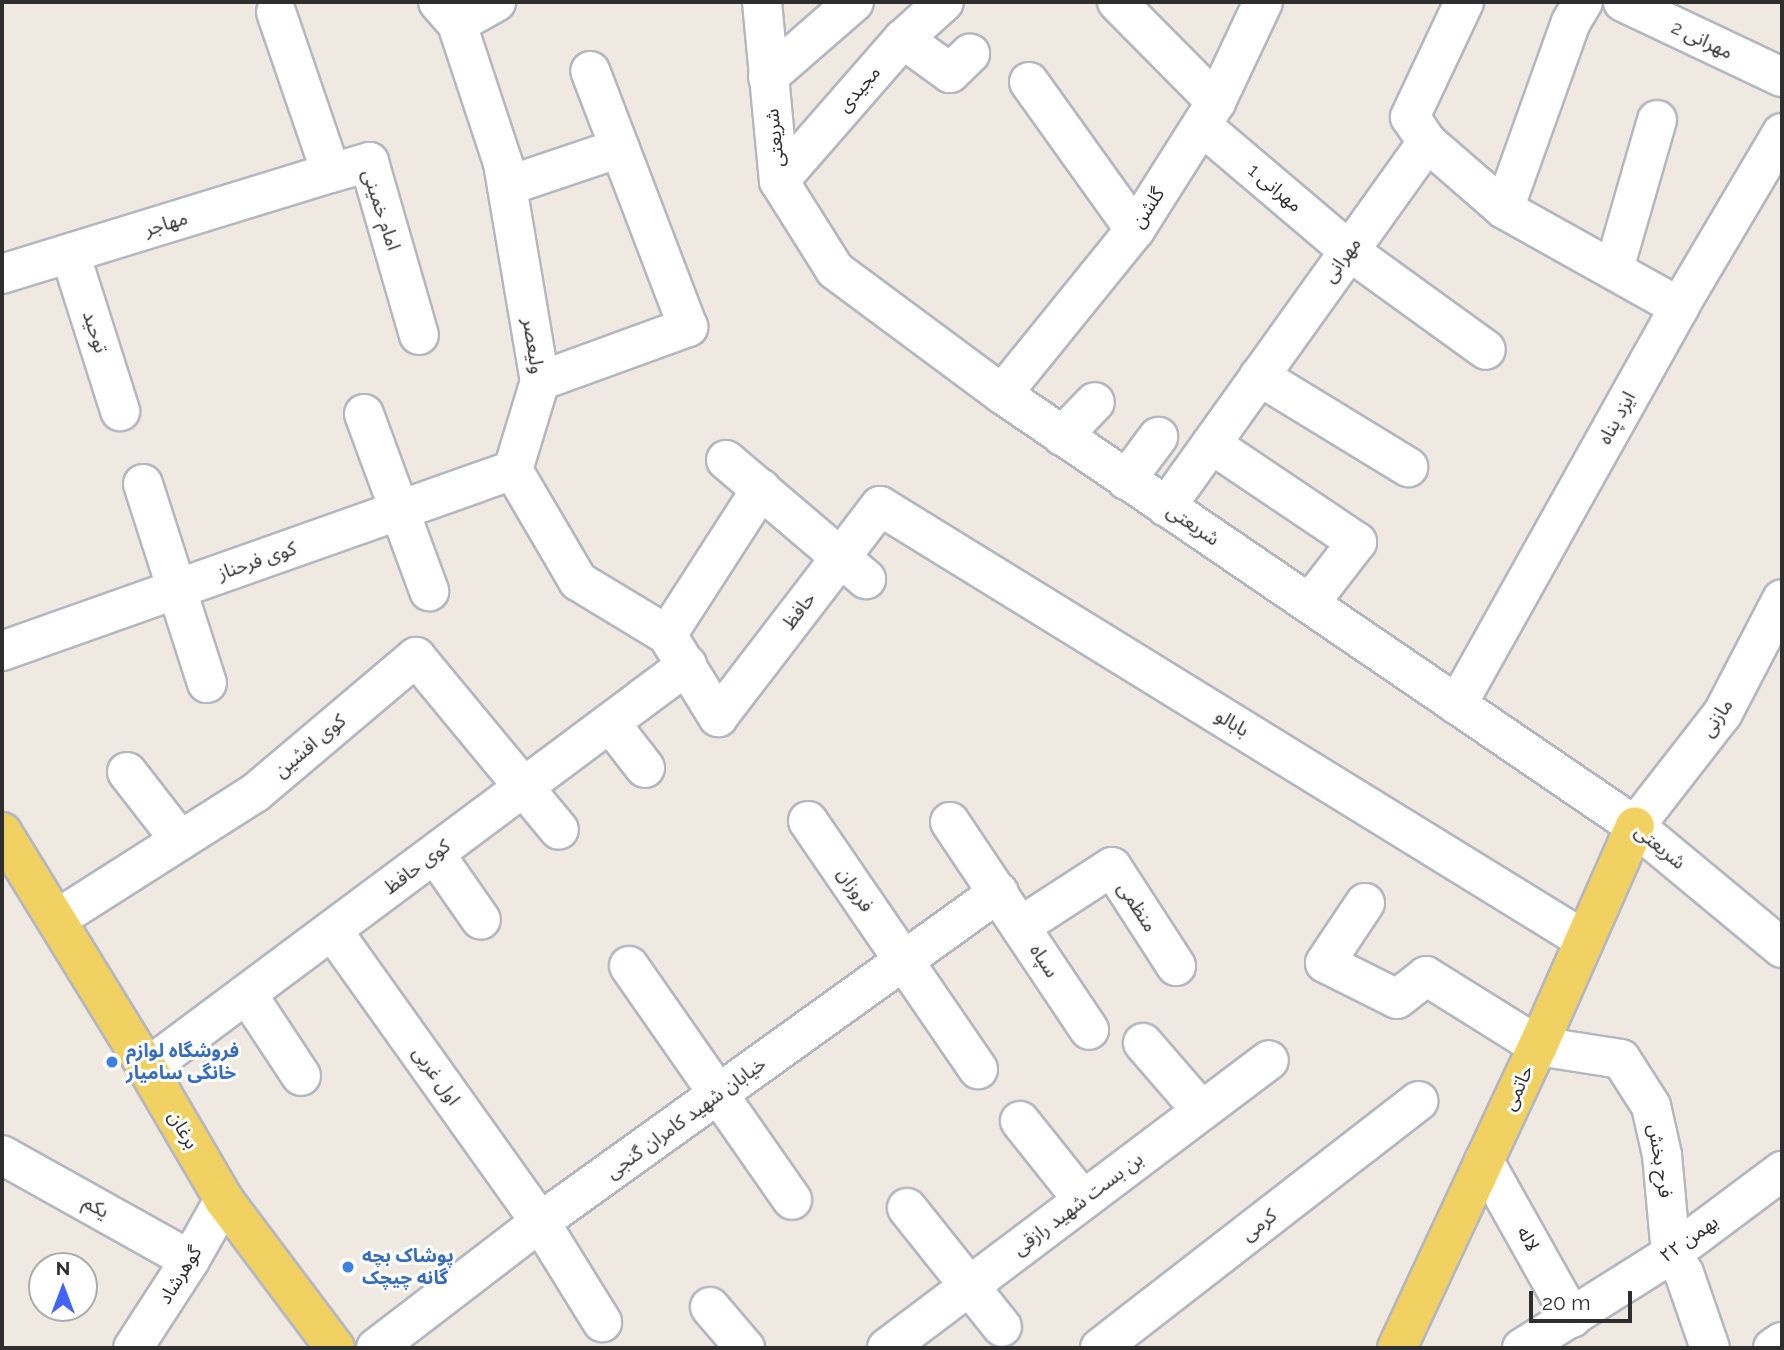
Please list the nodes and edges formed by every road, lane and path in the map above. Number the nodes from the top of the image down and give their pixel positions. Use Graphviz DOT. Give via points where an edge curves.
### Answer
graph roads {
  1 [pos="496,2"];
  2 [pos="762,2"];
  3 [pos="854,2"];
  4 [pos="944,2"];
  5 [pos="1116,2"];
  6 [pos="1263,2"];
  7 [pos="1464,2"];
  8 [pos="1583,2"];
  9 [pos="1633,4"];
  10 [pos="276,12"];
  11 [pos="448,13"];
  12 [pos="903,39"];
  13 [pos="970,54"];
  14 [pos="590,71"];
  15 [pos="768,77"];
  16 [pos="1782,77"];
  17 [pos="1029,82"];
  18 [pos="1209,114"];
  19 [pos="1657,120"];
  20 [pos="1782,133"];
  21 [pos="1427,142"];
  22 [pos="620,148"];
  23 [pos="331,173"];
  24 [pos="779,181"];
  25 [pos="506,186"];
  26 [pos="1504,209"];
  27 [pos="1135,230"];
  28 [pos="1348,250"];
  29 [pos="70,253"];
  30 [pos="1614,270"];
  31 [pos="2,274"];
  32 [pos="1679,307"];
  33 [pos="419,335"];
  34 [pos="1486,350"];
  35 [pos="1259,376"];
  36 [pos="540,381"];
  37 [pos="1002,394"];
  38 [pos="1095,402"];
  39 [pos="120,411"];
  40 [pos="364,414"];
  41 [pos="1062,436"];
  42 [pos="1158,437"];
  43 [pos="1211,444"];
  44 [pos="726,460"];
  45 [pos="1408,467"];
  46 [pos="513,470"];
  47 [pos="1126,480"];
  48 [pos="143,484"];
  49 [pos="761,489"];
  50 [pos="880,506"];
  51 [pos="1166,507"];
  52 [pos="400,510"];
  53 [pos="854,567"];
  54 [pos="176,589"];
  55 [pos="429,592"];
  56 [pos="1782,598"];
  57 [pos="1309,604"];
  58 [pos="677,650"];
  59 [pos="2,651"];
  60 [pos="207,683"];
  61 [pos="1457,705"];
  62 [pos="610,723"];
  63 [pos="645,768"];
  64 [pos="127,772"];
  65 [pos="525,787"];
  66 [pos="808,821"];
  67 [pos="950,822"];
  68 [pos="1635,826"];
  69 [pos="559,830"];
  70 [pos="180,840"];
  71 [pos="5,846"];
  72 [pos="435,854"];
  73 [pos="999,892"];
  74 [pos="1365,903"];
  75 [pos="57,919"];
  76 [pos="481,920"];
  77 [pos="1021,926"];
  78 [pos="332,930"];
  79 [pos="1584,940"];
  80 [pos="1782,948"];
  81 [pos="901,960"];
  82 [pos="629,966"];
  83 [pos="1176,966"];
  84 [pos="247,994"];
  85 [pos="1089,1030"];
  86 [pos="1143,1043"];
  87 [pos="1538,1046"];
  88 [pos="1269,1060"];
  89 [pos="147,1068"];
  90 [pos="978,1069"];
  91 [pos="301,1076"];
  92 [pos="719,1095"];
  93 [pos="1418,1101"];
  94 [pos="1201,1110"];
  95 [pos="1020,1121"];
  96 [pos="2,1155"];
  97 [pos="1484,1161"];
  98 [pos="1782,1171"];
  99 [pos="224,1200"];
  100 [pos="792,1200"];
  101 [pos="1083,1200"];
  102 [pos="906,1208"];
  103 [pos="540,1222"];
  104 [pos="1671,1254"];
  105 [pos="190,1260"];
  106 [pos="969,1286"];
  107 [pos="710,1307"];
  108 [pos="1572,1318"];
  109 [pos="602,1322"];
  110 [pos="1002,1327"];
  111 [pos="1782,1342"];
  112 [pos="133,1348"];
  113 [pos="335,1348"];
  114 [pos="376,1348"];
  115 [pos="745,1348"];
  116 [pos="887,1348"];
  117 [pos="1100,1348"];
  118 [pos="1397,1348"];
  119 [pos="1522,1348"];
  120 [pos="1710,1348"];
  121 [pos="1773,1348"];
  1 -- 11 [label="street"];
  2 -- 15 [label="street, شریعتی"];
  3 -- 15 [label="street"];
  4 -- 12 [label="street, مجیدی"];
  5 -- 18 [label="street, مهرانی 1"];
  6 -- 18 [label="street, گلشن"];
  7 -- 21 [label="street" via="1409,117"];
  8 -- 26 [label="street" via="1571,22"];
  9 -- 16 [label="street, مهرانی 2"];
  10 -- 23 [label="street, امام خمینی"];
  11 -- 25 [label="street, ولیعصر" via="503,163"];
  12 -- 13 [label="street" via="950,73"];
  12 -- 24 [label="street, مجیدی"];
  14 -- 22 [label="street"];
  15 -- 24 [label="street, شریعتی"];
  17 -- 27 [label="street"];
  18 -- 27 [label="street, گلشن"];
  18 -- 28 [label="street, مهرانی 1"];
  19 -- 30 [label="street"];
  20 -- 32 [label="street, ایزد پناه"];
  21 -- 26 [label="street"];
  21 -- 28 [label="street, مهرانی"];
  22 -- 25 [label="street"];
  22 -- 36 [label="street" via="688,327"];
  23 -- 29 [label="street, مهاجر"];
  23 -- 33 [label="street, امام خمینی" via="369,162"];
  24 -- 37 [label="street, شریعتی" via="835,270"];
  25 -- 36 [label="street, ولیعصر"];
  26 -- 30 [label="street"];
  27 -- 37 [label="street, گلشن"];
  28 -- 34 [label="street, مهرانی 1"];
  28 -- 35 [label="street, مهرانی"];
  29 -- 31 [label="street, مهاجر"];
  29 -- 39 [label="street, توحید"];
  30 -- 32 [label="street"];
  32 -- 61 [label="street, ایزد پناه"];
  35 -- 43 [label="street, مهرانی"];
  35 -- 45 [label="street"];
  36 -- 46 [label="street, ولیعصر"];
  37 -- 41 [label="street, شریعتی"];
  38 -- 41 [label="street"];
  40 -- 52 [label="street"];
  41 -- 47 [label="street, شریعتی"];
  42 -- 47 [label="street"];
  43 -- 51 [label="street, مهرانی"];
  43 -- 57 [label="street" via="1357,542"];
  44 -- 49 [label="street"];
  46 -- 52 [label="street, کوی فرحناز"];
  46 -- 58 [label="street" via="578,580"];
  47 -- 51 [label="street, شریعتی"];
  48 -- 54 [label="street"];
  49 -- 53 [label="street"];
  49 -- 58 [label="street"];
  50 -- 53 [label="street, حافظ"];
  50 -- 79 [label="street, بابالو"];
  51 -- 57 [label="street, شریعتی"];
  52 -- 54 [label="street, کوی فرحناز"];
  52 -- 55 [label="street"];
  53 -- 58 [label="street, حافظ" via="718,717"];
  54 -- 59 [label="street, کوی فرحناز"];
  54 -- 60 [label="street"];
  56 -- 68 [label="street, مازنی" via="1723,713"];
  57 -- 61 [label="street, شریعتی"];
  58 -- 62 [label="street, کوی حافظ"];
  61 -- 68 [label="street, شریعتی"];
  62 -- 63 [label="street"];
  62 -- 65 [label="street, کوی حافظ"];
  64 -- 70 [label="street"];
  65 -- 69 [label="street"];
  65 -- 70 [label="street, کوی افشین" via="416,657 255,793"];
  65 -- 72 [label="street, کوی حافظ"];
  66 -- 81 [label="street, فروزان"];
  67 -- 73 [label="street, سپاه"];
  68 -- 79 [label="main road, حاتمی"];
  68 -- 80 [label="street, شریعتی"];
  70 -- 75 [label="street, کوی افشین"];
  71 -- 75 [label="main road, برغان"];
  72 -- 76 [label="street"];
  72 -- 78 [label="street, کوی حافظ"];
  73 -- 77 [label="street, سپاه"];
  73 -- 81 [label="street, خیابان شهید کامران گنجی"];
  74 -- 87 [label="street" via="1325,963 1397,999 1426,976"];
  75 -- 89 [label="main road, برغان"];
  77 -- 83 [label="street, منظمی" via="1111,867"];
  77 -- 85 [label="street, سپاه"];
  78 -- 84 [label="street, کوی حافظ"];
  78 -- 103 [label="street, اول غربی"];
  79 -- 87 [label="main road, حاتمی"];
  81 -- 90 [label="street, فروزان"];
  81 -- 92 [label="street, خیابان شهید کامران گنجی"];
  82 -- 92 [label="street"];
  84 -- 89 [label="street, کوی حافظ"];
  84 -- 91 [label="street"];
  86 -- 94 [label="street"];
  87 -- 97 [label="main road, حاتمی"];
  87 -- 104 [label="street, فرح بخش" via="1620,1059 1639,1084 1651,1106 1662,1155"];
  88 -- 94 [label="street, بن بست شهید رازقی"];
  89 -- 99 [label="main road, برغان"];
  92 -- 100 [label="street"];
  92 -- 103 [label="street, خیابان شهید کامران گنجی"];
  93 -- 117 [label="street, کرمی"];
  94 -- 101 [label="street, بن بست شهید رازقی"];
  95 -- 101 [label="street"];
  96 -- 105 [label="street, یکم"];
  97 -- 108 [label="street, لاله"];
  97 -- 118 [label="main road, حاتمی"];
  98 -- 104 [label="street, ۲۲ بهمن"];
  99 -- 105 [label="street, گوهرشاد"];
  99 -- 113 [label="main road, برغان"];
  101 -- 106 [label="street, بن بست شهید رازقی"];
  102 -- 106 [label="street"];
  103 -- 109 [label="street, اول غربی"];
  103 -- 114 [label="street, خیابان شهید کامران گنجی"];
  104 -- 108 [label="street, ۲۲ بهمن"];
  104 -- 120 [label="street, فرح بخش" via="1684,1273"];
  105 -- 112 [label="street, گوهرشاد"];
  106 -- 110 [label="street"];
  106 -- 116 [label="street, بن بست شهید رازقی"];
  107 -- 115 [label="street"];
  108 -- 119 [label="street, ۲۲ بهمن"];
  111 -- 121 [label="street"];
}
